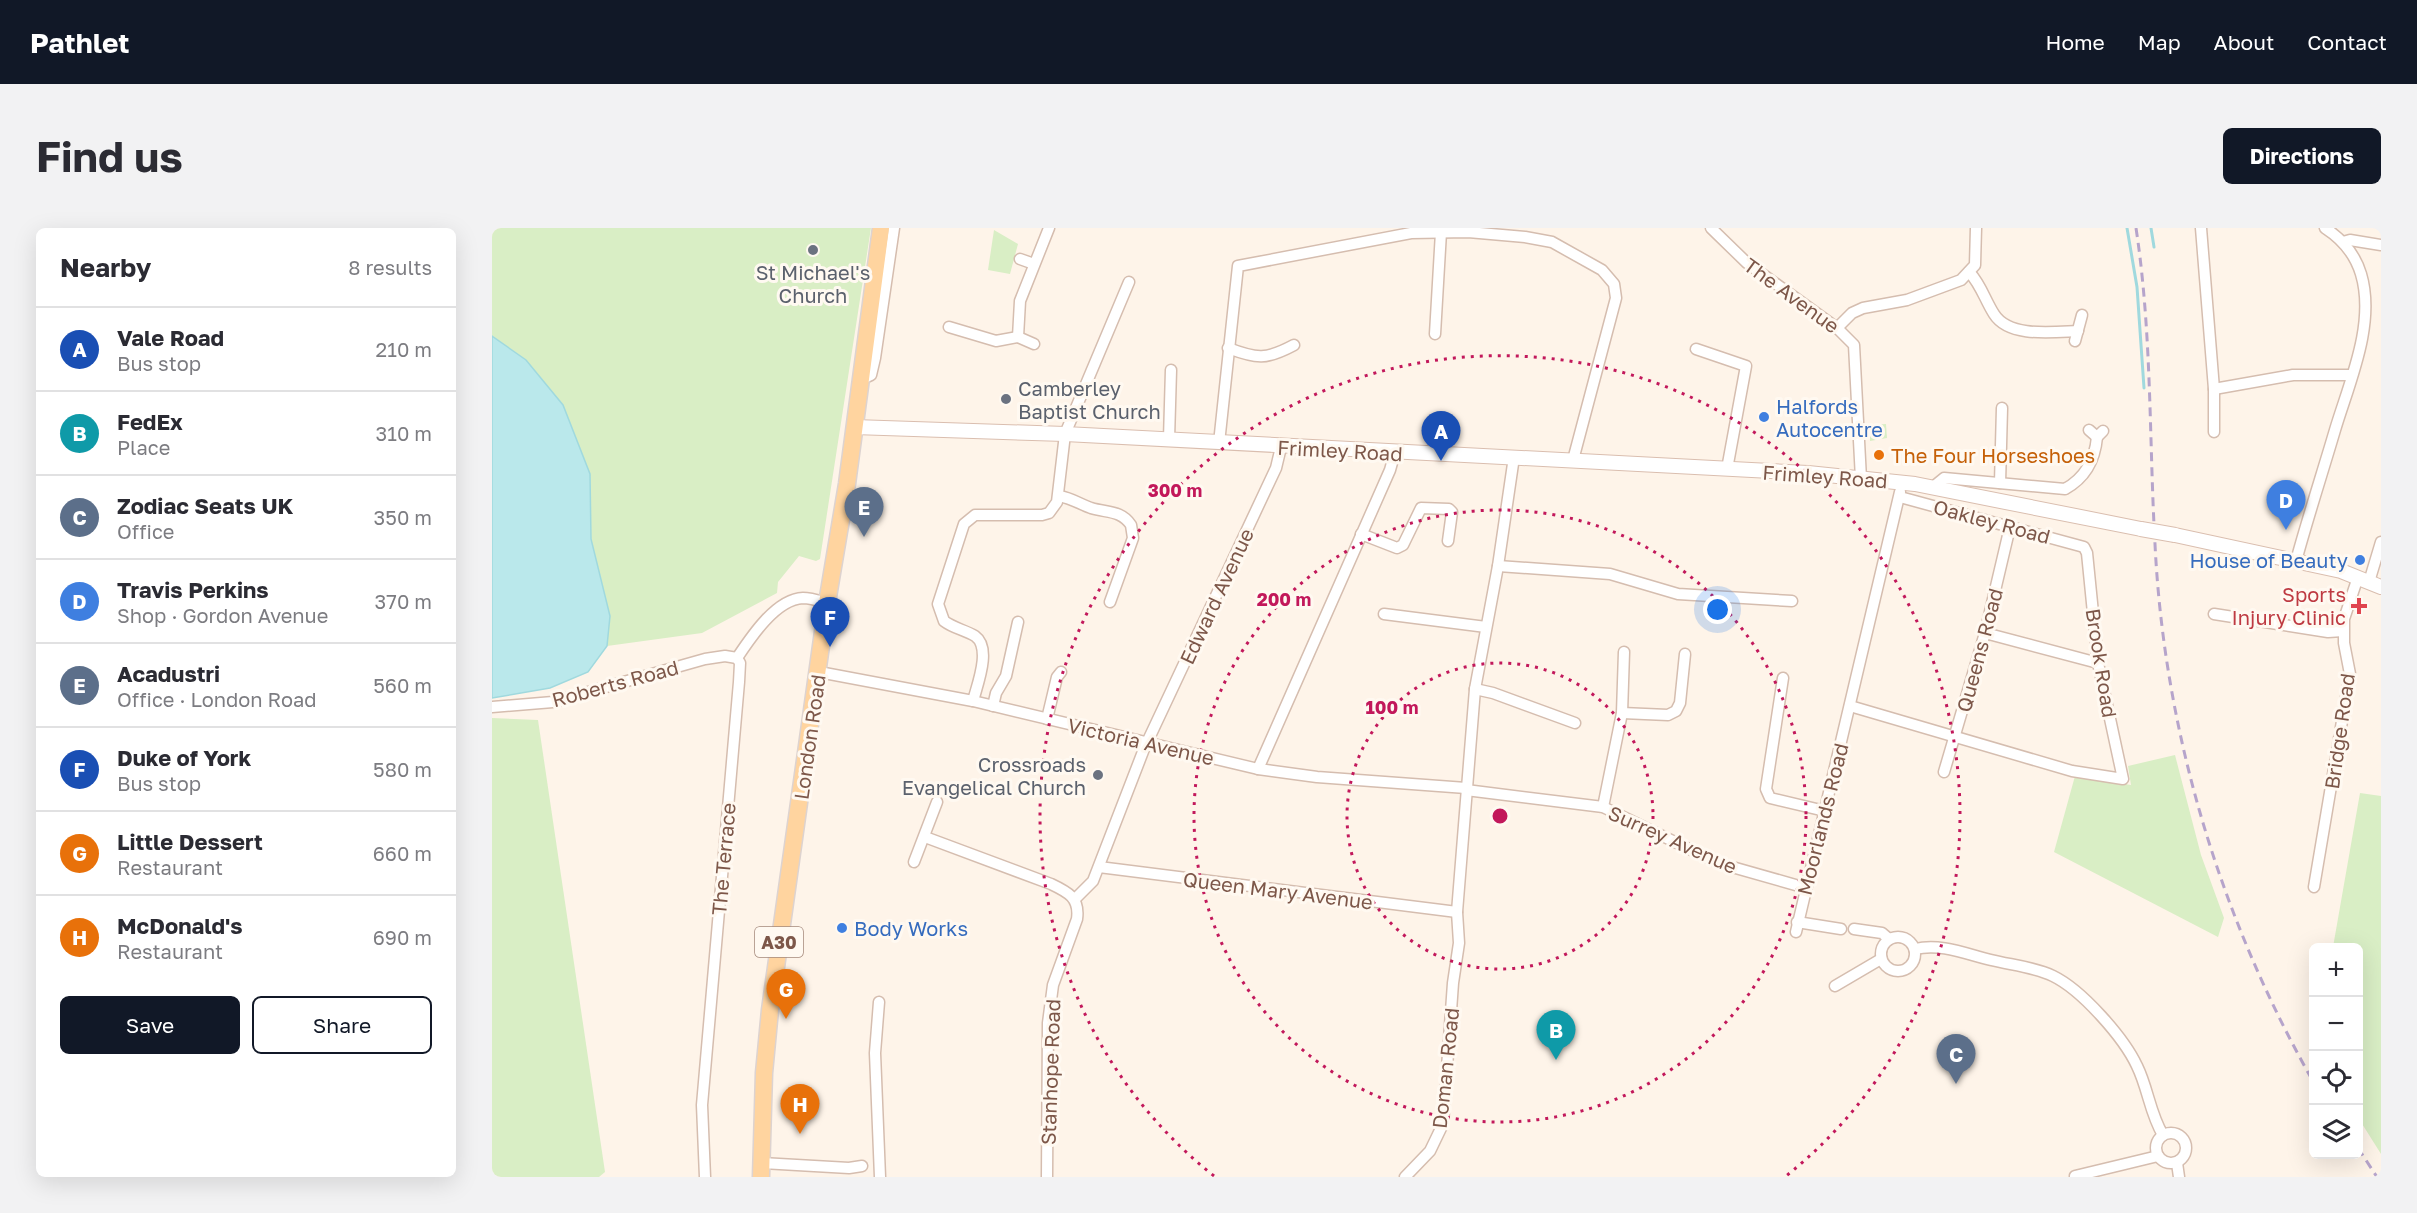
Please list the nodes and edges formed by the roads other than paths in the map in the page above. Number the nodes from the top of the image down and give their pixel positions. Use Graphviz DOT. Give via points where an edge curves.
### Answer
graph roads {
  1 [pos="881,228"];
  2 [pos="894,228"];
  3 [pos="1050,228"];
  4 [pos="1372,228"];
  5 [pos="1711,228"];
  6 [pos="1976,228"];
  7 [pos="2201,228"];
  8 [pos="2325,228"];
  9 [pos="1441,232"];
  10 [pos="1373,240"];
  11 [pos="2343,242"];
  12 [pos="2381,245"];
  13 [pos="1020,259"];
  14 [pos="1034,264"];
  15 [pos="1970,273"];
  16 [pos="1129,282"];
  17 [pos="2082,315"];
  18 [pos="949,327"];
  19 [pos="1837,328"];
  20 [pos="1435,334"];
  21 [pos="1018,337"];
  22 [pos="1034,344"];
  23 [pos="1294,345"];
  24 [pos="1228,348"];
  25 [pos="1696,350"];
  26 [pos="1171,370"];
  27 [pos="2352,375"];
  28 [pos="860,380"];
  29 [pos="2214,389"];
  30 [pos="2002,408"];
  31 [pos="854,427"];
  32 [pos="2214,432"];
  33 [pos="2096,433"];
  34 [pos="1065,434"];
  35 [pos="1169,439"];
  36 [pos="1219,443"];
  37 [pos="1281,447"];
  38 [pos="1395,452"];
  39 [pos="1514,457"];
  40 [pos="1573,460"];
  41 [pos="1727,469"];
  42 [pos="1862,478"];
  43 [pos="1902,482"];
  44 [pos="2000,483"];
  45 [pos="1933,487"];
  46 [pos="1059,496"];
  47 [pos="1900,497"];
  48 [pos="2010,527"];
  49 [pos="1361,534"];
  50 [pos="1448,541"];
  51 [pos="2381,543"];
  52 [pos="2084,547"];
  53 [pos="2296,561"];
  54 [pos="1498,566"];
  55 [pos="2369,582"];
  56 [pos="1110,602"];
  57 [pos="1792,602"];
  58 [pos="827,603"];
  59 [pos="1384,614"];
  60 [pos="2214,614"];
  61 [pos="1018,622"];
  62 [pos="1486,627"];
  63 [pos="2343,631"];
  64 [pos="1985,633"];
  65 [pos="1624,652"];
  66 [pos="1685,654"];
  67 [pos="736,658"];
  68 [pos="2098,663"];
  69 [pos="819,672"];
  70 [pos="1061,672"];
  71 [pos="1783,678"];
  72 [pos="1475,689"];
  73 [pos="973,701"];
  74 [pos="993,706"];
  75 [pos="1850,706"];
  76 [pos="492,707"];
  77 [pos="1622,713"];
  78 [pos="1047,719"];
  79 [pos="1575,723"];
  80 [pos="1955,738"];
  81 [pos="1147,743"];
  82 [pos="1258,769"];
  83 [pos="1944,772"];
  84 [pos="1466,789"];
  85 [pos="938,802"];
  86 [pos="1603,807"];
  87 [pos="1825,811"];
  88 [pos="925,837"];
  89 [pos="914,862"];
  90 [pos="1099,867"];
  91 [pos="2314,887"];
  92 [pos="1806,888"];
  93 [pos="1075,899"];
  94 [pos="1457,915"];
  95 [pos="1841,928"];
  96 [pos="1854,929"];
  97 [pos="1889,939"];
  98 [pos="1915,949"];
  99 [pos="1881,958"];
  100 [pos="1835,986"];
  101 [pos="879,1002"];
  102 [pos="2163,1135"];
  103 [pos="2157,1156"];
  104 [pos="2177,1163"];
  105 [pos="862,1166"];
  106 [pos="761,1170"];
  107 [pos="2075,1176"];
  108 [pos="705,1177"];
  109 [pos="880,1177"];
  110 [pos="1047,1177"];
  111 [pos="1405,1177"];
  112 [pos="2179,1177"];
  1 -- 28 [label="main road, London Road / A30"];
  2 -- 28 [label="street" via="875,358 871,375"];
  3 -- 14 [label="street"];
  4 -- 10 [label="street"];
  5 -- 19 [label="street, The Avenue" via="1747,264"];
  6 -- 15 [label="street" via="1978,257"];
  7 -- 29 [label="street"];
  8 -- 11 [label="street"];
  9 -- 10 [label="street"];
  9 -- 20 [label="street"];
  9 -- 40 [label="street" via="1552,242 1602,270 1614,284 1616,298"];
  10 -- 24 [label="street" via="1238,266"];
  11 -- 12 [label="street"];
  11 -- 27 [label="street" via="2361,274 2364,299 2362,334"];
  13 -- 14 [label="street"];
  14 -- 21 [label="street" via="1018,305"];
  15 -- 17 [label="street" via="1993,314 2014,329 2076,336"];
  15 -- 19 [label="street" via="1955,283 1907,300 1863,308"];
  16 -- 34 [label="street"];
  18 -- 21 [label="street" via="996,341"];
  19 -- 42 [label="street, The Avenue" via="1854,345"];
  21 -- 22 [label="street"];
  23 -- 24 [label="street" via="1276,355 1253,358"];
  24 -- 36 [label="street"];
  25 -- 41 [label="street" via="1746,366"];
  26 -- 35 [label="street"];
  27 -- 29 [label="street" via="2293,375"];
  27 -- 53 [label="street"];
  28 -- 31 [label="main road, London Road / A30"];
  29 -- 32 [label="street"];
  30 -- 44 [label="street"];
  31 -- 34 [label="main road, Frimley Road"];
  31 -- 58 [label="main road, London Road / A30"];
  33 -- 44 [label="street, Frimley Road" via="2091,462 2078,482 2065,489"];
  34 -- 35 [label="main road, Frimley Road"];
  34 -- 46 [label="street"];
  35 -- 36 [label="main road, Frimley Road"];
  36 -- 37 [label="main road, Frimley Road"];
  37 -- 38 [label="main road, Frimley Road"];
  37 -- 81 [label="street, Edward Avenue" via="1276,468"];
  38 -- 39 [label="main road, Frimley Road"];
  38 -- 49 [label="street"];
  39 -- 40 [label="main road, Frimley Road"];
  39 -- 54 [label="street, Doman Road"];
  40 -- 41 [label="main road, Frimley Road"];
  41 -- 42 [label="main road, Frimley Road"];
  42 -- 43 [label="main road, Frimley Road"];
  43 -- 45 [label="main road, Frimley Road"];
  43 -- 47 [label="street, Moorlands Road"];
  44 -- 45 [label="street, Frimley Road" via="1944,478"];
  45 -- 53 [label="main road, Frimley Road, bridge"];
  46 -- 56 [label="street" via="1115,512 1131,525 1133,538"];
  46 -- 73 [label="street" via="1049,513 984,513 964,524 938,604 944,621 977,638 982,647"];
  47 -- 48 [label="street, Oakley Road"];
  47 -- 75 [label="street, Moorlands Road"];
  48 -- 52 [label="street, Oakley Road"];
  48 -- 64 [label="street, Queens Road"];
  49 -- 50 [label="street" via="1397,548 1403,545 1420,508 1429,506 1452,512"];
  49 -- 82 [label="street"];
  51 -- 55 [label="street, Bridge Road"];
  52 -- 68 [label="street, Brook Road"];
  53 -- 55 [label="main road, Frimley Road"];
  54 -- 57 [label="street" via="1610,574 1678,594"];
  54 -- 62 [label="street, Doman Road"];
  55 -- 63 [label="street, Bridge Road" via="2345,611"];
  58 -- 67 [label="street" via="804,598 789,601"];
  58 -- 69 [label="main road, London Road / A30"];
  59 -- 62 [label="street"];
  60 -- 63 [label="street"];
  61 -- 74 [label="street" via="1006,676"];
  62 -- 72 [label="street, Doman Road"];
  63 -- 91 [label="street, Bridge Road" via="2350,674"];
  64 -- 68 [label="street"];
  64 -- 80 [label="street, Queens Road"];
  65 -- 77 [label="street"];
  66 -- 77 [label="street" via="1676,711 1668,715"];
  67 -- 76 [label="street, Roberts Road" via="705,658 553,702"];
  67 -- 108 [label="street, The Terrace" via="740,663 739,682 702,1105"];
  68 -- 80 [label="street, Brook Road" via="2123,778 2072,771"];
  69 -- 73 [label="street, Victoria Avenue"];
  69 -- 106 [label="main road, London Road / A30" via="768,1026"];
  70 -- 78 [label="street"];
  71 -- 87 [label="street" via="1766,789 1770,798"];
  72 -- 79 [label="street"];
  72 -- 84 [label="street, Doman Road"];
  73 -- 74 [label="street, Victoria Avenue"];
  74 -- 78 [label="street, Victoria Avenue"];
  75 -- 80 [label="street"];
  75 -- 87 [label="street, Moorlands Road"];
  77 -- 86 [label="street"];
  78 -- 81 [label="street, Victoria Avenue"];
  80 -- 83 [label="street, Queens Road"];
  81 -- 82 [label="street, Victoria Avenue"];
  81 -- 90 [label="street"];
  82 -- 84 [label="street, Victoria Avenue"];
  84 -- 86 [label="street, Surrey Avenue"];
  84 -- 94 [label="street, Doman Road"];
  85 -- 88 [label="street"];
  86 -- 92 [label="street, Surrey Avenue" via="1718,863"];
  87 -- 92 [label="street, Moorlands Road"];
  88 -- 89 [label="street"];
  88 -- 93 [label="street" via="1051,884"];
  90 -- 93 [label="street" via="1087,889"];
  90 -- 94 [label="street, Queen Mary Avenue"];
  92 -- 95 [label="street, Moorlands Road" via="1797,927"];
  93 -- 110 [label="street, Stanhope Road" via="1077,919 1053,985 1048,1023"];
  94 -- 111 [label="street, Doman Road" via="1443,1124 1430,1151"];
  96 -- 97 [label="street" via="1882,933"];
  97 -- 98 [label="street" via="1903,938"];
  97 -- 99 [label="street"];
  98 -- 99 [label="street" via="1913,963 1901,972 1888,968"];
  98 -- 102 [label="street" via="1934,946 1957,950 2061,980 2126,1046"];
  99 -- 100 [label="street"];
  101 -- 109 [label="street" via="875,1053"];
  102 -- 103 [label="street" via="2156,1145"];
  102 -- 104 [label="street" via="2176,1133 2184,1139 2187,1150"];
  103 -- 104 [label="street" via="2168,1164"];
  103 -- 107 [label="street"];
  104 -- 112 [label="street"];
  105 -- 106 [label="street"];
}
